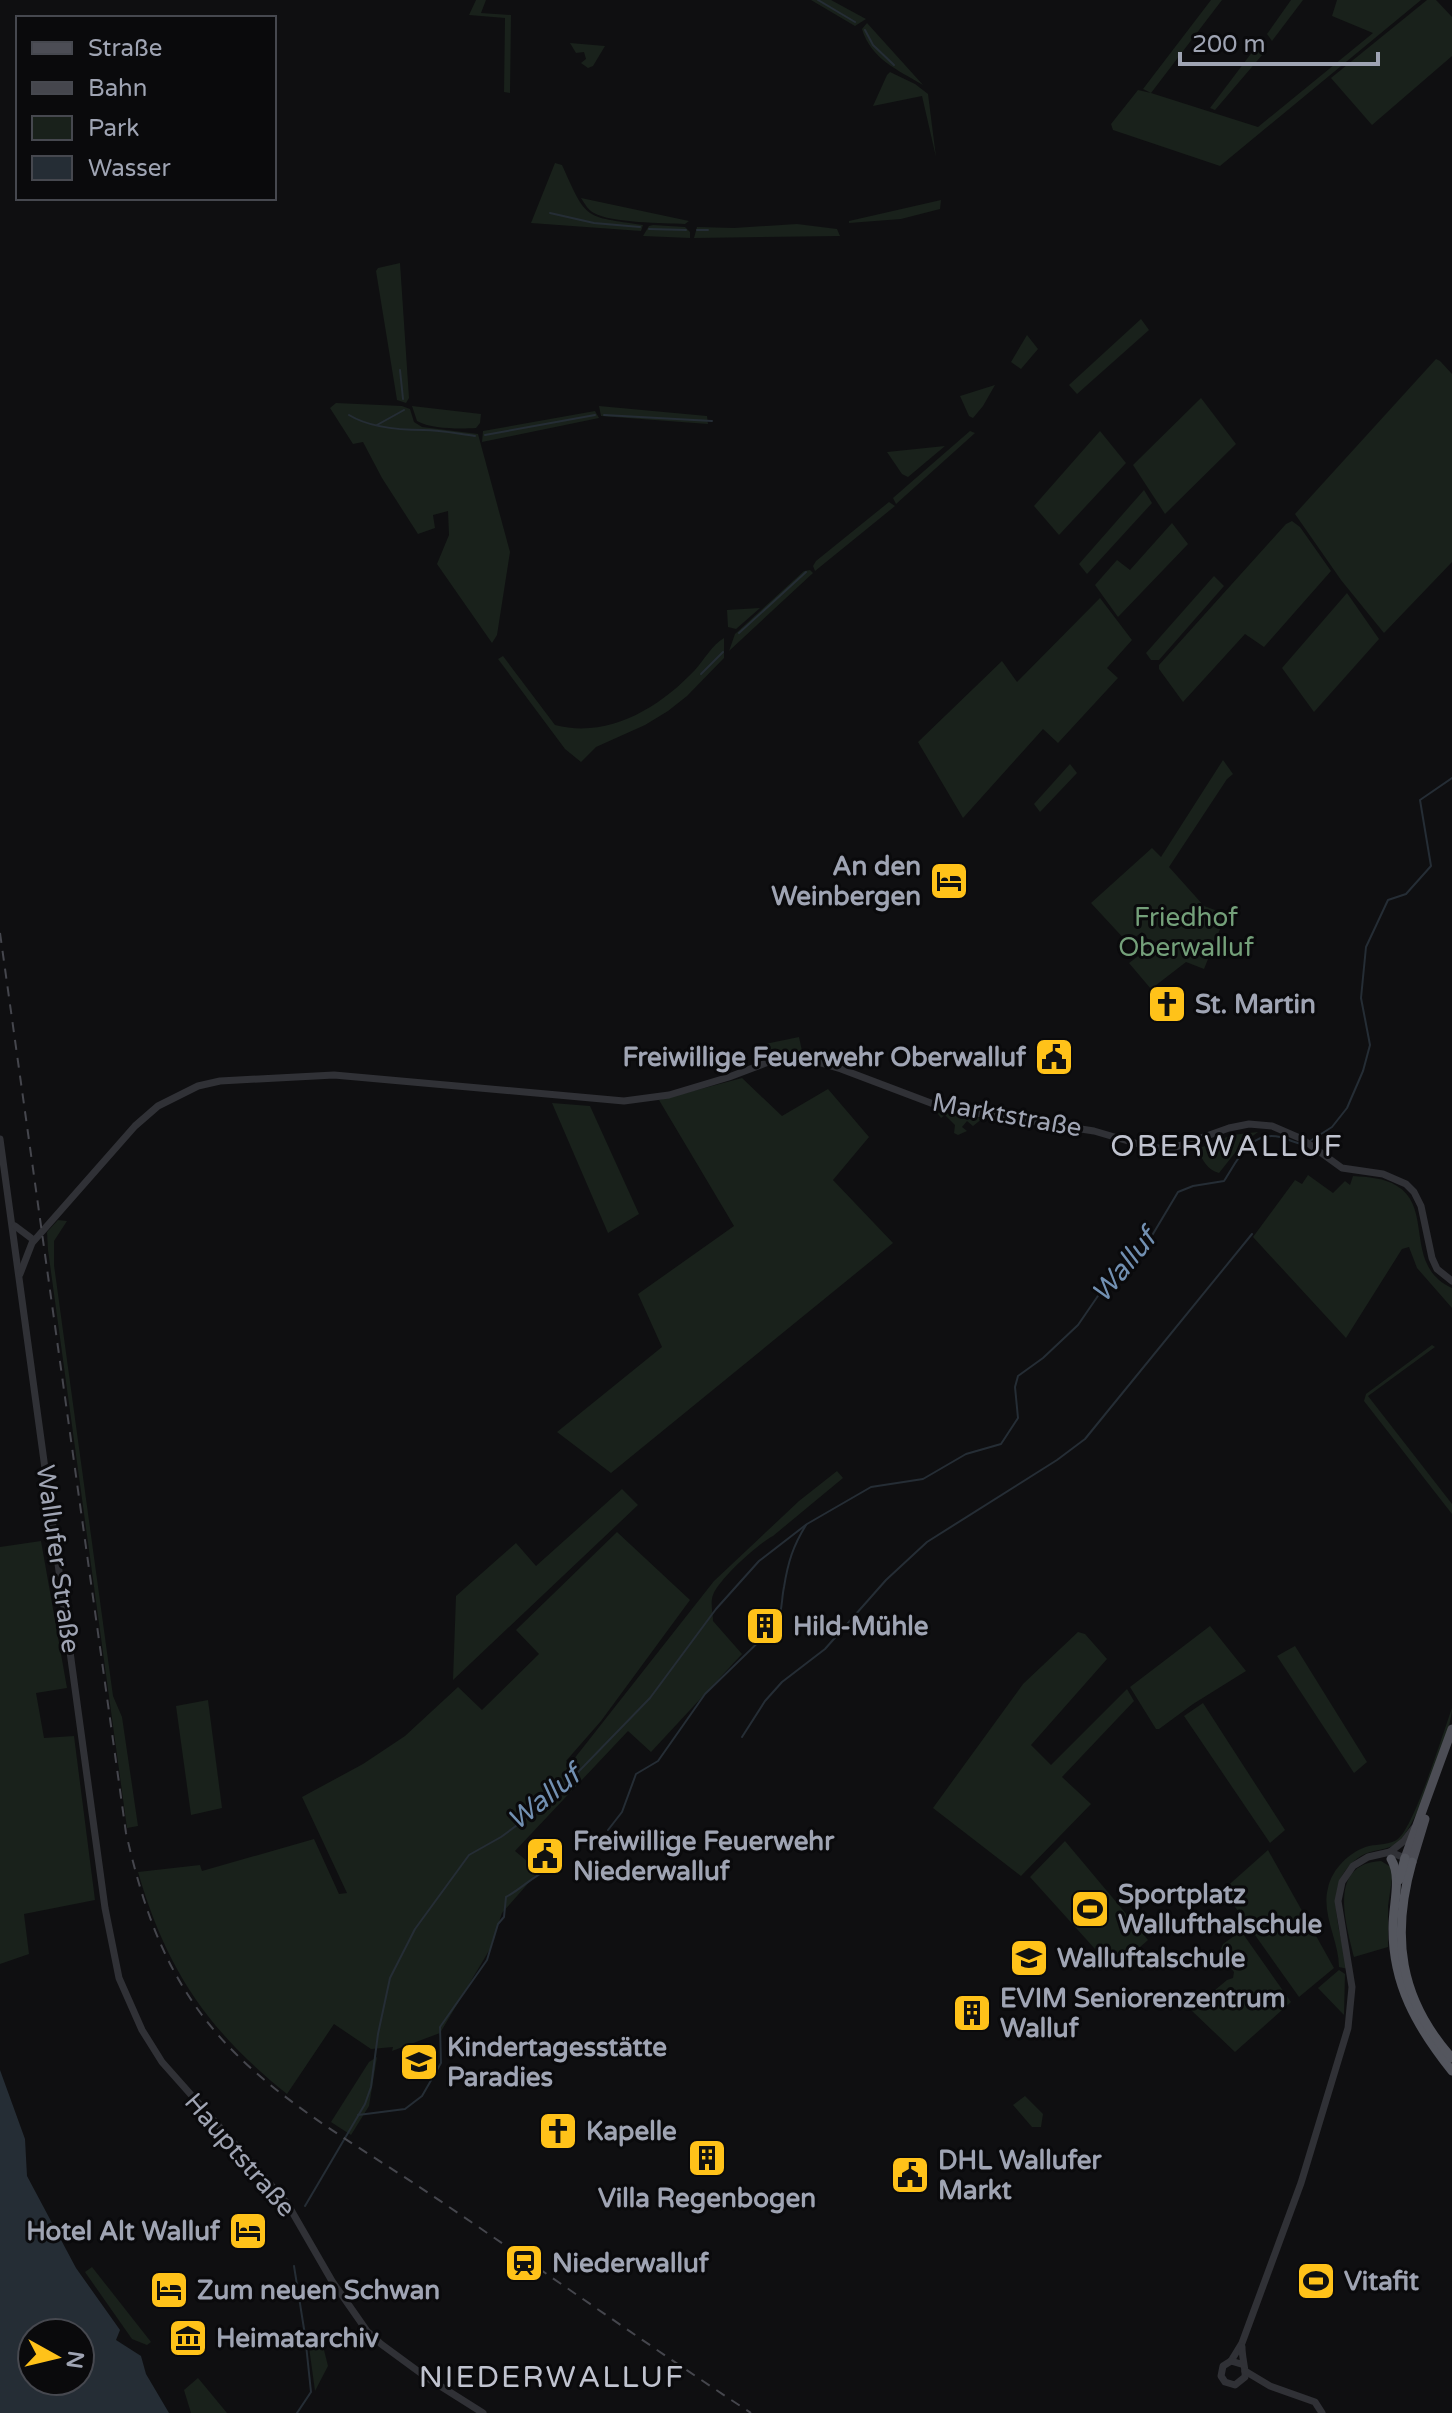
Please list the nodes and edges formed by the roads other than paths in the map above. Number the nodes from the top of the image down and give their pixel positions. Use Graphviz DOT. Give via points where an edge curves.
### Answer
graph roads {
  1 [pos="0,1139"];
  2 [pos="13,1224"];
  3 [pos="33,1239"];
  4 [pos="16,1245"];
  5 [pos="20,1274"];
  6 [pos="1452,1281"];
  7 [pos="1452,1729"];
  8 [pos="1435,1779"];
  9 [pos="1417,1823"];
  10 [pos="1391,1855"];
  11 [pos="1407,1861"];
  12 [pos="1393,1911"];
  13 [pos="119,1978"];
  14 [pos="1451,2066"];
  15 [pos="1242,2343"];
  16 [pos="1231,2361"];
  17 [pos="1243,2368"];
  18 [pos="1241,2383"];
  19 [pos="1270,2386"];
  20 [pos="1322,2410"];
  21 [pos="483,2413"];
  1 -- 2 [label="street, Wallufer Straße"];
  2 -- 3 [label="street"];
  2 -- 4 [label="street, Wallufer Straße"];
  3 -- 4 [label="street"];
  3 -- 5 [label="street"];
  3 -- 6 [label="street, Marktstraße" via="143,1118 198,1086 321,1075 609,1102 649,1099 771,1061 804,1058 944,1108 1094,1131 1152,1148 1173,1148 1249,1124 1272,1126 1342,1168 1383,1174 1406,1184 1421,1206 1437,1269"];
  4 -- 5 [label="street, Wallufer Straße"];
  5 -- 13 [label="street, Wallufer Straße" via="105,1908"];
  7 -- 8 [label="main road"];
  8 -- 9 [label="main road"];
  8 -- 11 [label="main road"];
  9 -- 10 [label="street"];
  9 -- 11 [label="main road"];
  10 -- 11 [label="street"];
  10 -- 12 [label="highway" via="1396,1872"];
  10 -- 15 [label="street" via="1376,1855 1353,1866 1339,1891 1352,1987 1348,2028 1301,2183"];
  11 -- 12 [label="highway"];
  11 -- 14 [label="highway" via="1402,1960 1418,2009"];
  12 -- 14 [label="highway" via="1402,1990 1420,2029"];
  13 -- 21 [label="street, Hauptstraße" via="162,2062 285,2201 356,2317 395,2355"];
  15 -- 16 [label="street"];
  15 -- 17 [label="street"];
  16 -- 17 [label="street"];
  16 -- 18 [label="street" via="1222,2369 1223,2379 1231,2385"];
  17 -- 18 [label="street"];
  17 -- 19 [label="street"];
  18 -- 19 [label="street"];
  19 -- 20 [label="street" via="1315,2402"];
}
